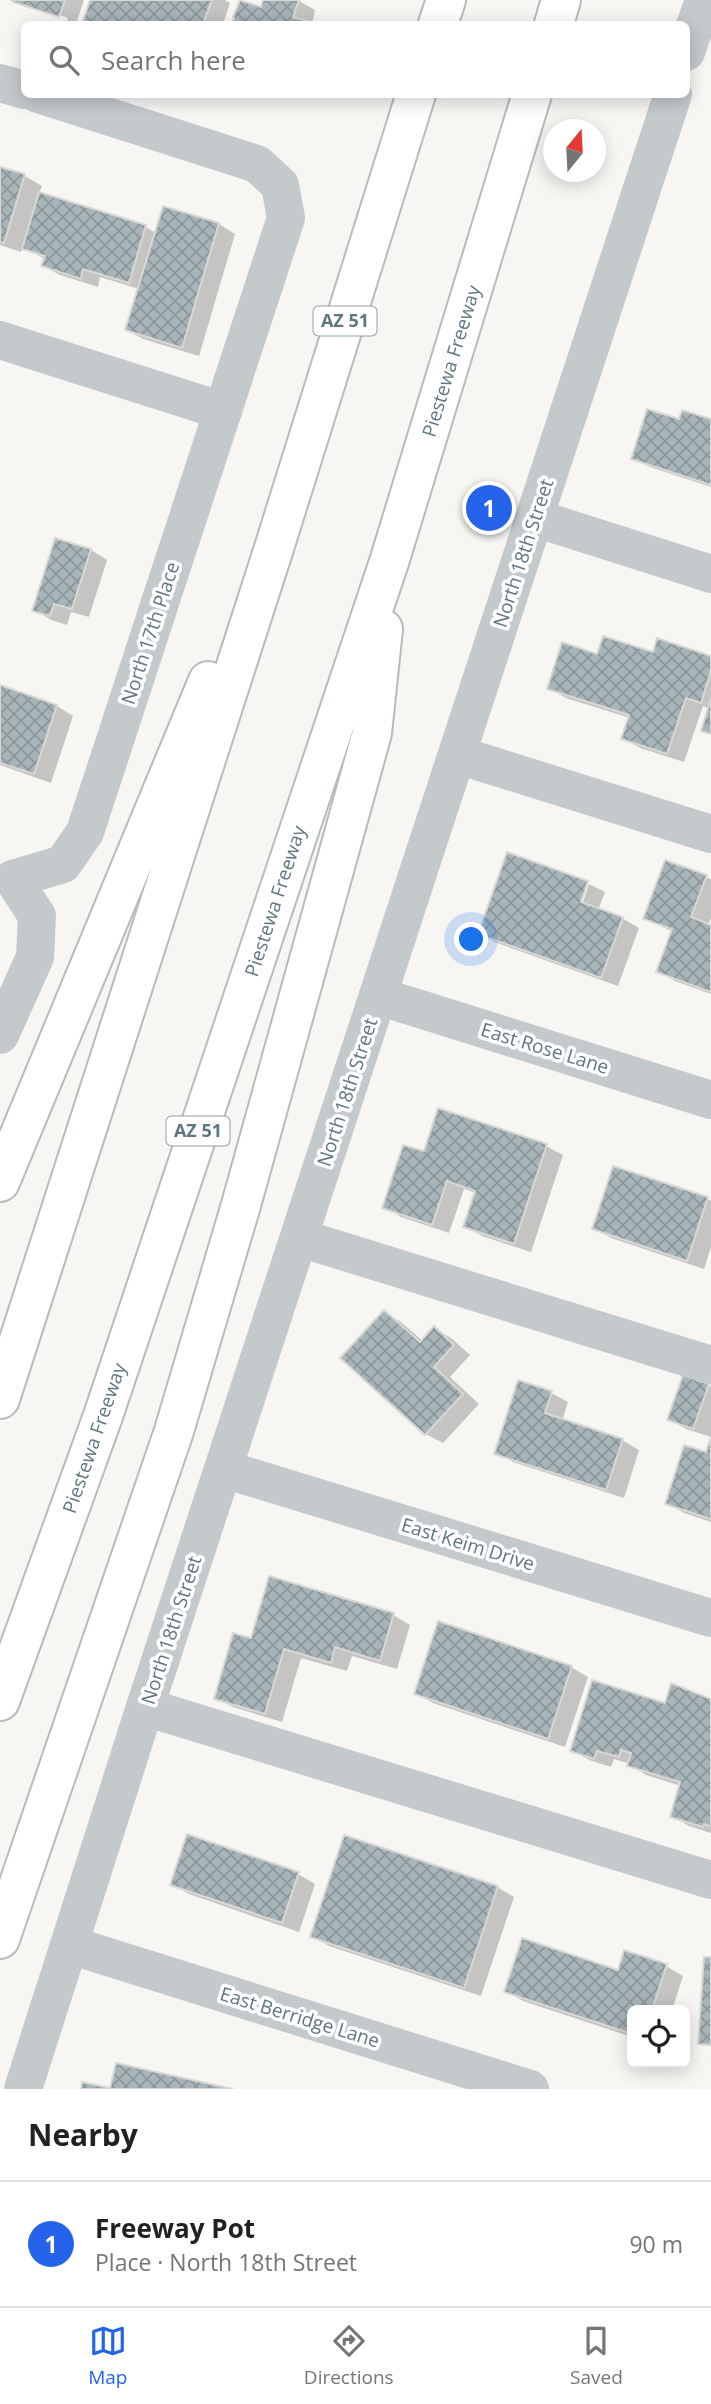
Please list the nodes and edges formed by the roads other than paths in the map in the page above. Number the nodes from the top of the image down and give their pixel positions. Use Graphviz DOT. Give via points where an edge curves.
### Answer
graph roads {
  1 [pos="446,0"];
  2 [pos="561,0"];
  3 [pos="704,0"];
  4 [pos="439,21"];
  5 [pos="555,21"];
  6 [pos="696,48"];
  7 [pos="0,83"];
  8 [pos="21,89"];
  9 [pos="51,98"];
  10 [pos="415,98"];
  11 [pos="531,98"];
  12 [pos="672,98"];
  13 [pos="0,340"];
  14 [pos="223,411"];
  15 [pos="535,518"];
  16 [pos="274,548"];
  17 [pos="390,559"];
  18 [pos="711,574"];
  19 [pos="458,755"];
  20 [pos="711,834"];
  21 [pos="7,877"];
  22 [pos="378,996"];
  23 [pos="0,1035"];
  24 [pos="711,1100"];
  25 [pos="0,1182"];
  26 [pos="300,1238"];
  27 [pos="711,1365"];
  28 [pos="0,1399"];
  29 [pos="225,1469"];
  30 [pos="711,1618"];
  31 [pos="0,1700"];
  32 [pos="145,1707"];
  33 [pos="711,1880"];
  34 [pos="0,1939"];
  35 [pos="70,1945"];
  36 [pos="23,2089"];
  37 [pos="530,2089"];
  1 -- 4 [label="highway"];
  2 -- 5 [label="highway"];
  3 -- 6 [label="street"];
  7 -- 8 [label="street"];
  9 -- 14 [label="street, North 17th Place" via="257,164 280,185 286,218"];
  10 -- 16 [label="highway, AZ 51"];
  11 -- 17 [label="highway, Piestewa Freeway / AZ 51"];
  12 -- 15 [label="street, North 18th Street"];
  13 -- 14 [label="street"];
  14 -- 21 [label="street, North 17th Place" via="85,832 63,864"];
  15 -- 18 [label="street"];
  15 -- 19 [label="street, North 18th Street"];
  16 -- 25 [label="highway" via="202,692"];
  16 -- 28 [label="highway, AZ 51"];
  17 -- 31 [label="highway, Piestewa Freeway / AZ 51" via="103,1416"];
  17 -- 34 [label="highway" via="372,733 245,1191 174,1431"];
  19 -- 20 [label="street"];
  19 -- 22 [label="street, North 18th Street"];
  21 -- 23 [label="street, North 17th Place" via="37,916 34,957"];
  22 -- 24 [label="street, East Rose Lane"];
  22 -- 26 [label="street, North 18th Street"];
  26 -- 27 [label="street"];
  26 -- 29 [label="street, North 18th Street"];
  29 -- 30 [label="street, East Keim Drive"];
  29 -- 32 [label="street, North 18th Street"];
  32 -- 33 [label="street"];
  32 -- 35 [label="street, North 18th Street"];
  35 -- 36 [label="street, North 18th Street"];
  35 -- 37 [label="street, East Berridge Lane"];
}
